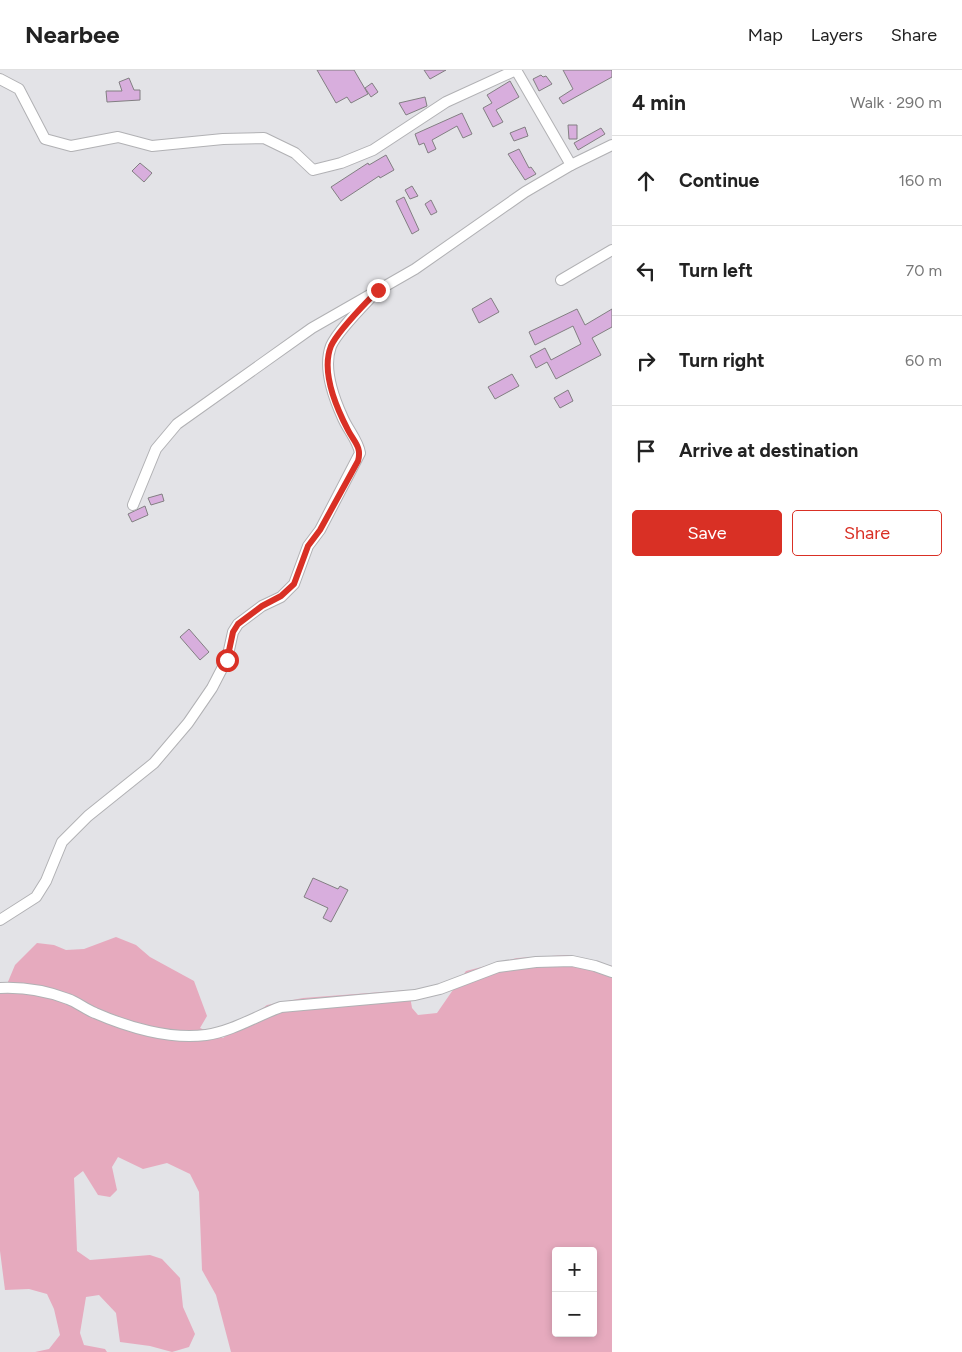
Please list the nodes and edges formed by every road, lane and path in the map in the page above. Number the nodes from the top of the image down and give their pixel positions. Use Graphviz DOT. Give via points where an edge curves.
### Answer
graph roads {
  1 [pos="516,70"];
  2 [pos="0,79"];
  3 [pos="612,144"];
  4 [pos="571,165"];
  5 [pos="612,250"];
  6 [pos="561,280"];
  7 [pos="378,290"];
  8 [pos="133,505"];
  9 [pos="0,920"];
  10 [pos="612,972"];
  11 [pos="0,988"];
  1 -- 2 [label="street" via="446,102 373,150 313,170 295,153 264,138 152,146 118,137 71,146 58,144 45,139 19,89"];
  1 -- 4 [label="street"];
  3 -- 4 [label="street"];
  4 -- 7 [label="street"];
  5 -- 6 [label="street"];
  7 -- 8 [label="street" via="312,328 176,424 156,449"];
  7 -- 9 [label="street" via="332,345 328,367 337,405 359,445 360,453 320,530 308,546 294,584 238,624 227,660 212,688 167,749 62,842 42,890"];
  10 -- 11 [label="street" via="572,961 536,962 498,968 415,995 281,1007 238,1026 198,1035 144,1030 95,1013 69,999"];
}
